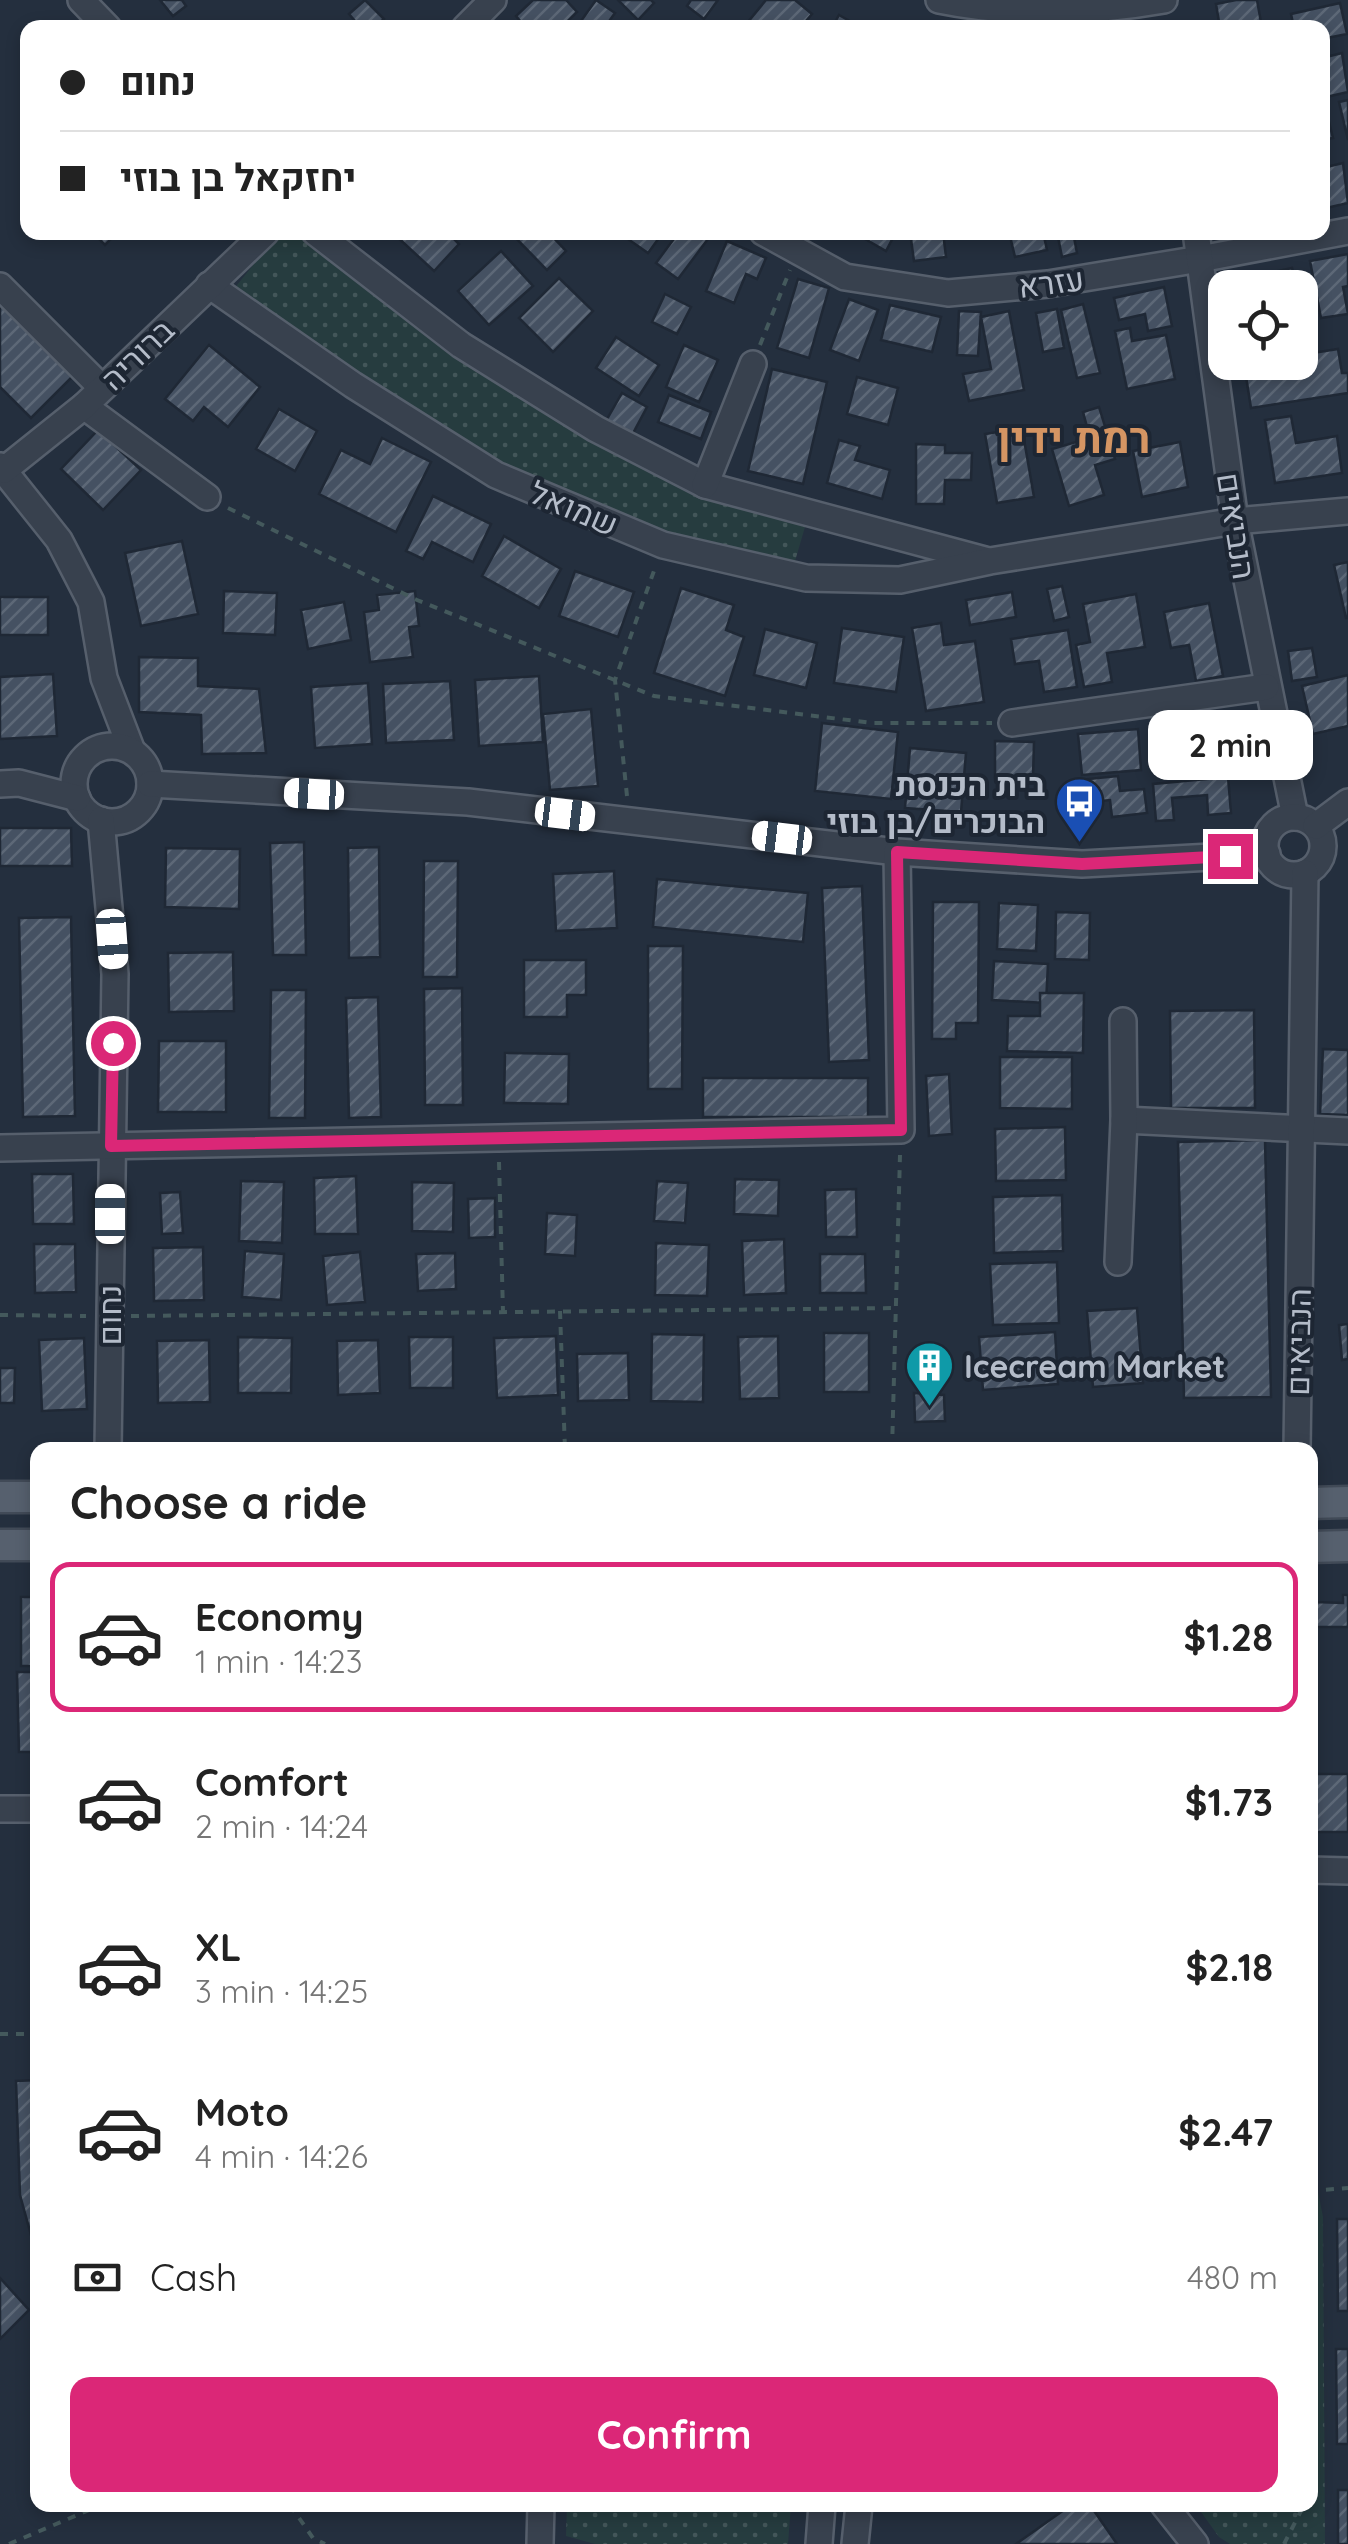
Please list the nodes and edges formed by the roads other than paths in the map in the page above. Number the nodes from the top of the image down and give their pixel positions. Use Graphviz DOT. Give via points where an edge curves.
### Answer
graph roads {
  1 [pos="81,0"];
  2 [pos="940,0"];
  3 [pos="1161,0"];
  4 [pos="100,20"];
  5 [pos="257,240"];
  6 [pos="325,240"];
  7 [pos="778,240"];
  8 [pos="1197,240"];
  9 [pos="1297,240"];
  10 [pos="1200,259"];
  11 [pos="209,284"];
  12 [pos="0,286"];
  13 [pos="753,364"];
  14 [pos="93,397"];
  15 [pos="2,468"];
  16 [pos="705,486"];
  17 [pos="207,498"];
  18 [pos="1348,510"];
  19 [pos="1234,521"];
  20 [pos="990,561"];
  21 [pos="104,678"];
  22 [pos="1266,687"];
  23 [pos="1012,724"];
  24 [pos="132,752"];
  25 [pos="89,757"];
  26 [pos="9,783"];
  27 [pos="150,784"];
  28 [pos="76,798"];
  29 [pos="1348,802"];
  30 [pos="101,820"];
  31 [pos="1305,822"];
  32 [pos="897,852"];
  33 [pos="1267,854"];
  34 [pos="1305,873"];
  35 [pos="1124,1021"];
  36 [pos="1124,1120"];
  37 [pos="1301,1130"];
  38 [pos="1348,1131"];
  39 [pos="111,1146"];
  40 [pos="0,1148"];
  41 [pos="1118,1262"];
  42 [pos="108,1442"];
  43 [pos="1297,1442"];
  44 [pos="30,1497"];
  45 [pos="0,1498"];
  46 [pos="1318,1502"];
  47 [pos="1348,1502"];
  48 [pos="30,1544"];
  49 [pos="0,1545"];
  50 [pos="1348,1546"];
  51 [pos="1318,1547"];
  52 [pos="0,1809"];
  53 [pos="30,1809"];
  54 [pos="1318,1870"];
  55 [pos="1348,1871"];
  56 [pos="542,2512"];
  57 [pos="821,2512"];
  58 [pos="858,2512"];
  59 [pos="1170,2512"];
  60 [pos="540,2544"];
  61 [pos="819,2544"];
  62 [pos="855,2544"];
  63 [pos="1196,2544"];
  1 -- 4 [label="street"];
  2 -- 3 [label="street" via="1076,12"];
  5 -- 11 [label="street, ברוריה"];
  6 -- 16 [label="street, שמואל" via="462,345 596,429"];
  7 -- 10 [label="street, עזרא" via="845,277 948,293"];
  8 -- 10 [label="street, הנביאים"];
  9 -- 10 [label="street, עזרא"];
  10 -- 19 [label="street, הנביאים"];
  11 -- 14 [label="street, ברוריה"];
  11 -- 20 [label="street, שמואל" via="496,475 663,544 806,578 900,580"];
  12 -- 14 [label="street"];
  13 -- 16 [label="street"];
  14 -- 15 [label="street, ברוריה"];
  14 -- 17 [label="street"];
  15 -- 21 [label="street" via="59,540 91,602"];
  16 -- 20 [label="street, שמואל"];
  18 -- 19 [label="street, שמואל"];
  19 -- 20 [label="street, שמואל"];
  19 -- 22 [label="street, הנביאים"];
  21 -- 24 [label="street"];
  21 -- 25 [label="street"];
  22 -- 23 [label="street"];
  22 -- 31 [label="street, הנביאים"];
  24 -- 25 [label="street" via="121,747"];
  24 -- 27 [label="street"];
  25 -- 26 [label="street"];
  25 -- 28 [label="street" via="74,781"];
  26 -- 28 [label="street"];
  27 -- 30 [label="street" via="134,814"];
  27 -- 32 [label="street" via="468,802"];
  28 -- 30 [label="street"];
  29 -- 31 [label="street"];
  30 -- 39 [label="street, נחום" via="115,974"];
  31 -- 33 [label="street" via="1284,818 1272,828"];
  31 -- 34 [label="street" via="1324,846"];
  32 -- 33 [label="street" via="1082,864"];
  32 -- 39 [label="street" via="901,1130"];
  33 -- 34 [label="street" via="1282,872"];
  34 -- 37 [label="street, הנביאים"];
  35 -- 36 [label="street"];
  36 -- 37 [label="street"];
  36 -- 41 [label="street"];
  37 -- 38 [label="street"];
  37 -- 43 [label="street, הנביאים"];
  39 -- 40 [label="street"];
  39 -- 42 [label="street, נחום"];
  44 -- 45 [label="main road"];
  46 -- 47 [label="main road"];
  48 -- 49 [label="main road"];
  50 -- 51 [label="main road"];
  52 -- 53 [label="street"];
  54 -- 55 [label="street"];
  56 -- 60 [label="street"];
  57 -- 61 [label="street"];
  58 -- 62 [label="street"];
  59 -- 63 [label="street"];
}
